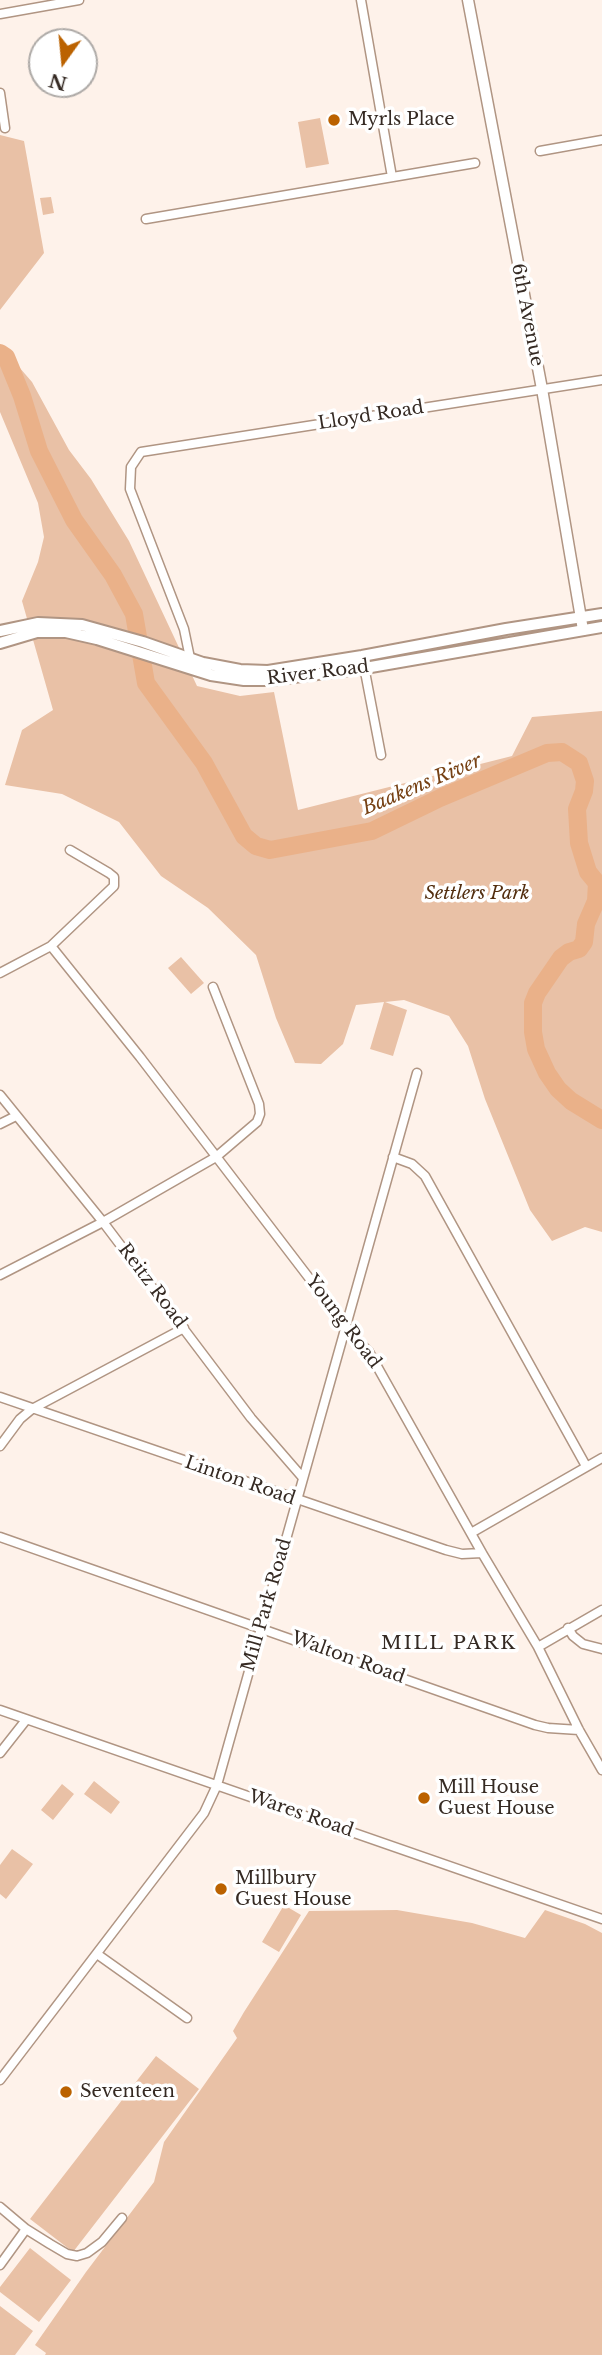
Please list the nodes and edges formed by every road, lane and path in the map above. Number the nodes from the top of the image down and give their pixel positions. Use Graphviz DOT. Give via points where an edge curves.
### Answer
graph roads {
  1 [pos="79,0"];
  2 [pos="362,0"];
  3 [pos="468,0"];
  4 [pos="0,14"];
  5 [pos="0,93"];
  6 [pos="5,128"];
  7 [pos="602,140"];
  8 [pos="540,151"];
  9 [pos="475,163"];
  10 [pos="391,177"];
  11 [pos="146,219"];
  12 [pos="602,380"];
  13 [pos="542,389"];
  14 [pos="602,614"];
  15 [pos="580,617"];
  16 [pos="38,627"];
  17 [pos="602,627"];
  18 [pos="506,628"];
  19 [pos="583,630"];
  20 [pos="0,631"];
  21 [pos="508,642"];
  22 [pos="0,643"];
  23 [pos="362,656"];
  24 [pos="186,660"];
  25 [pos="365,668"];
  26 [pos="381,755"];
  27 [pos="70,850"];
  28 [pos="51,946"];
  29 [pos="0,973"];
  30 [pos="213,987"];
  31 [pos="417,1073"];
  32 [pos="0,1095"];
  33 [pos="16,1116"];
  34 [pos="0,1124"];
  35 [pos="216,1157"];
  36 [pos="393,1157"];
  37 [pos="103,1222"];
  38 [pos="0,1275"];
  39 [pos="345,1324"];
  40 [pos="184,1328"];
  41 [pos="0,1397"];
  42 [pos="32,1409"];
  43 [pos="0,1446"];
  44 [pos="602,1458"];
  45 [pos="586,1466"];
  46 [pos="303,1478"];
  47 [pos="297,1500"];
  48 [pos="471,1533"];
  49 [pos="0,1537"];
  50 [pos="481,1553"];
  51 [pos="602,1610"];
  52 [pos="261,1627"];
  53 [pos="568,1628"];
  54 [pos="538,1647"];
  55 [pos="602,1650"];
  56 [pos="0,1710"];
  57 [pos="26,1720"];
  58 [pos="579,1730"];
  59 [pos="0,1753"];
  60 [pos="602,1770"];
  61 [pos="217,1785"];
  62 [pos="602,1919"];
  63 [pos="97,1954"];
  64 [pos="187,2018"];
  65 [pos="0,2080"];
  66 [pos="0,2207"];
  67 [pos="122,2218"];
  68 [pos="26,2229"];
  69 [pos="0,2265"];
  1 -- 4 [label="street"];
  2 -- 10 [label="street"];
  3 -- 13 [label="street, 6th Avenue"];
  5 -- 6 [label="street"];
  7 -- 8 [label="street"];
  9 -- 10 [label="street"];
  10 -- 11 [label="street"];
  12 -- 13 [label="street, Lloyd Road"];
  13 -- 15 [label="street, 6th Avenue"];
  13 -- 24 [label="street, Lloyd Road" via="141,453 131,467 130,489 184,629"];
  14 -- 15 [label="main road, River Road"];
  15 -- 18 [label="main road, River Road"];
  15 -- 19 [label="street, 6th Avenue"];
  16 -- 20 [label="main road"];
  16 -- 22 [label="main road"];
  16 -- 24 [label="main road, River Road"];
  17 -- 19 [label="main road, River Road"];
  18 -- 21 [label="main road"];
  18 -- 23 [label="main road, River Road"];
  19 -- 21 [label="main road, River Road"];
  21 -- 25 [label="main road, River Road"];
  23 -- 24 [label="main road, River Road" via="268,671"];
  23 -- 25 [label="street"];
  24 -- 25 [label="main road, River Road" via="211,675 244,681"];
  25 -- 26 [label="street"];
  27 -- 28 [label="street" via="114,877 114,886"];
  28 -- 29 [label="street"];
  28 -- 35 [label="street, Young Road"];
  30 -- 35 [label="street" via="260,1114 257,1122"];
  31 -- 36 [label="street, Mill Park Road"];
  32 -- 33 [label="street, Reitz Road"];
  33 -- 34 [label="street"];
  33 -- 37 [label="street, Reitz Road"];
  35 -- 37 [label="street"];
  35 -- 39 [label="street, Young Road"];
  36 -- 39 [label="street, Mill Park Road"];
  36 -- 45 [label="street" via="412,1164 425,1176"];
  37 -- 38 [label="street"];
  37 -- 40 [label="street, Reitz Road"];
  39 -- 46 [label="street, Mill Park Road"];
  39 -- 48 [label="street, Young Road" via="369,1352"];
  40 -- 42 [label="street"];
  40 -- 46 [label="street, Reitz Road"];
  41 -- 42 [label="street, Linton Road"];
  42 -- 43 [label="street"];
  42 -- 47 [label="street, Linton Road"];
  44 -- 45 [label="street"];
  45 -- 48 [label="street"];
  46 -- 47 [label="street, Mill Park Road"];
  47 -- 50 [label="street, Linton Road" via="446,1550"];
  47 -- 52 [label="street, Mill Park Road"];
  48 -- 50 [label="street, Young Road"];
  49 -- 52 [label="street, Walton Road"];
  50 -- 54 [label="street, Young Road"];
  51 -- 53 [label="street"];
  52 -- 58 [label="street, Walton Road" via="535,1725"];
  52 -- 61 [label="street, Mill Park Road"];
  53 -- 54 [label="street"];
  53 -- 55 [label="street" via="583,1644"];
  54 -- 58 [label="street, Young Road"];
  56 -- 57 [label="street, Wares Road"];
  57 -- 59 [label="street"];
  57 -- 61 [label="street, Wares Road"];
  58 -- 60 [label="street, Young Road"];
  61 -- 62 [label="street, Wares Road"];
  61 -- 63 [label="street, Mill Park Road" via="204,1813"];
  63 -- 64 [label="street"];
  63 -- 65 [label="street, Mill Park Road"];
  66 -- 68 [label="street"];
  67 -- 68 [label="street" via="102,2242 77,2256"];
  68 -- 69 [label="street"];
}
